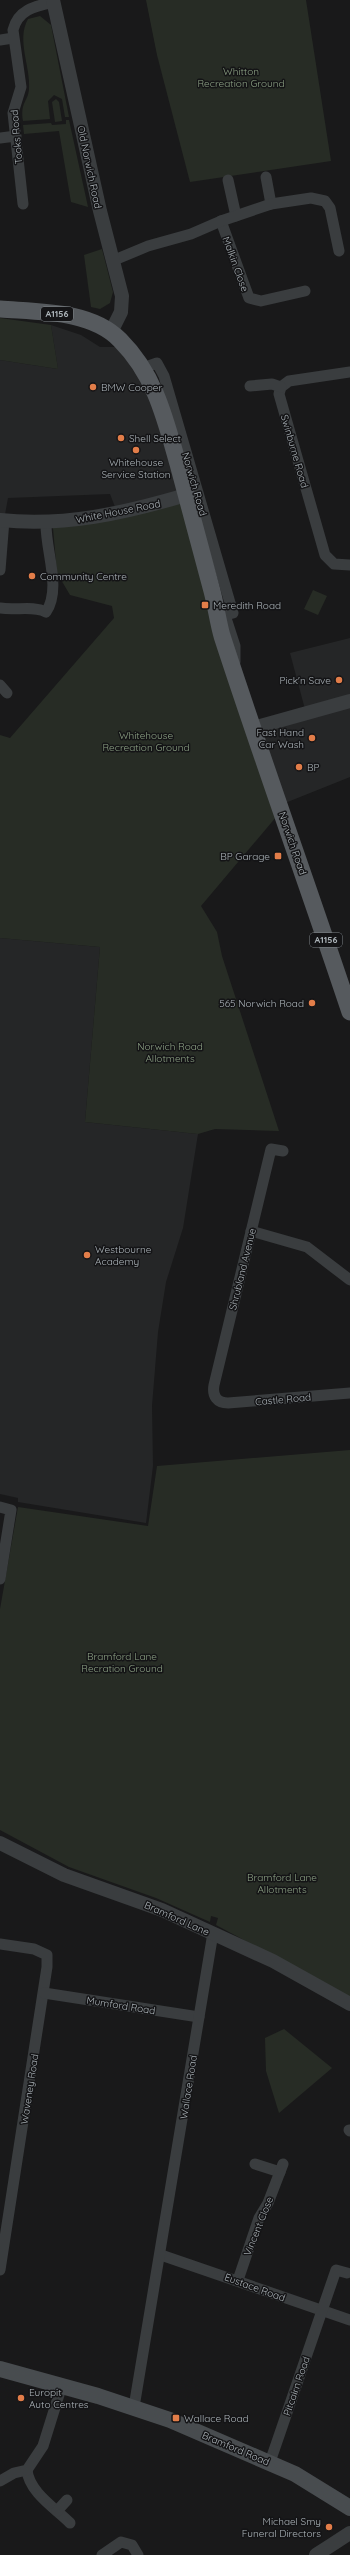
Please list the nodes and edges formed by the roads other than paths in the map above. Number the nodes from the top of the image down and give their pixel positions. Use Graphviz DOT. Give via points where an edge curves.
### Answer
graph roads {
  1 [pos="54,1"];
  2 [pos="14,38"];
  3 [pos="0,40"];
  4 [pos="16,136"];
  5 [pos="0,138"];
  6 [pos="266,177"];
  7 [pos="228,180"];
  8 [pos="23,204"];
  9 [pos="272,204"];
  10 [pos="236,216"];
  11 [pos="221,221"];
  12 [pos="339,251"];
  13 [pos="112,261"];
  14 [pos="305,290"];
  15 [pos="0,309"];
  16 [pos="111,332"];
  17 [pos="143,368"];
  18 [pos="350,372"];
  19 [pos="250,386"];
  20 [pos="281,387"];
  21 [pos="186,495"];
  22 [pos="2,520"];
  23 [pos="46,522"];
  24 [pos="350,565"];
  25 [pos="0,570"];
  26 [pos="0,608"];
  27 [pos="222,622"];
  28 [pos="350,701"];
  29 [pos="253,728"];
  30 [pos="350,1012"];
  31 [pos="283,1151"];
  32 [pos="251,1231"];
  33 [pos="350,1280"];
  34 [pos="350,1393"];
  35 [pos="217,1400"];
  36 [pos="0,1507"];
  37 [pos="0,1579"];
  38 [pos="0,1843"];
  39 [pos="213,1933"];
  40 [pos="0,1944"];
  41 [pos="44,1992"];
  42 [pos="350,2004"];
  43 [pos="199,2017"];
  44 [pos="255,2164"];
  45 [pos="160,2255"];
  46 [pos="0,2270"];
  47 [pos="347,2274"];
  48 [pos="238,2280"];
  49 [pos="322,2311"];
  50 [pos="350,2320"];
  51 [pos="0,2369"];
  52 [pos="62,2385"];
  53 [pos="134,2407"];
  54 [pos="270,2462"];
  55 [pos="27,2470"];
  56 [pos="0,2481"];
  57 [pos="67,2500"];
  58 [pos="350,2508"];
  59 [pos="57,2511"];
  60 [pos="70,2522"];
  61 [pos="350,2533"];
  62 [pos="102,2555"];
  63 [pos="138,2555"];
  64 [pos="316,2555"];
  1 -- 2 [label="street, Tooks Road" via="25,11 14,26"];
  1 -- 13 [label="street, Old Norwich Road"];
  2 -- 3 [label="street"];
  2 -- 4 [label="street, Tooks Road" via="21,87 13,107"];
  4 -- 5 [label="street"];
  4 -- 8 [label="street, Tooks Road"];
  6 -- 9 [label="street"];
  7 -- 10 [label="street"];
  9 -- 10 [label="street"];
  9 -- 12 [label="street" via="311,198 325,202 332,213"];
  10 -- 11 [label="street"];
  11 -- 13 [label="street"];
  11 -- 14 [label="street, Malkin Close" via="249,298 261,301"];
  13 -- 16 [label="street, Old Norwich Road" via="123,301 121,312"];
  15 -- 16 [label="main road, A1156" via="63,315 92,323"];
  16 -- 17 [label="main road, Norwich Road / A1156"];
  17 -- 21 [label="main road, Norwich Road / A1156" via="166,420"];
  17 -- 27 [label="street, Norwich Road" via="157,363 164,376 233,613"];
  18 -- 20 [label="street" via="293,379"];
  19 -- 20 [label="street" via="272,384"];
  20 -- 24 [label="street, Swinburne Road" via="280,399 325,555 334,564"];
  21 -- 23 [label="street, White House Road" via="91,518"];
  21 -- 27 [label="main road, Norwich Road"];
  22 -- 23 [label="street, White House Road"];
  22 -- 25 [label="street"];
  23 -- 26 [label="street" via="54,592 50,605 46,612 36,609"];
  27 -- 29 [label="main road, Norwich Road / A1156"];
  28 -- 29 [label="street"];
  29 -- 30 [label="main road, Norwich Road / A1156"];
  31 -- 32 [label="street, Shrubland Avenue" via="272,1149"];
  32 -- 33 [label="street" via="308,1247"];
  32 -- 35 [label="street, Shrubland Avenue" via="214,1385 213,1393"];
  34 -- 35 [label="street, Castle Road" via="228,1403"];
  36 -- 37 [label="street" via="11,1510"];
  38 -- 39 [label="street, Bramford Lane" via="64,1875 162,1910"];
  39 -- 42 [label="street, Bramford Lane" via="273,1961"];
  39 -- 43 [label="street, Wallace Road"];
  40 -- 41 [label="street, Waveney Road" via="34,1949 46,1955"];
  41 -- 43 [label="street, Mumford Road"];
  41 -- 46 [label="street, Waveney Road"];
  43 -- 45 [label="street, Wallace Road"];
  44 -- 48 [label="street, Vincent Close" via="281,2168 259,2218"];
  45 -- 48 [label="street, Eustace Road"];
  45 -- 53 [label="street, Wallace Road"];
  47 -- 49 [label="street, Pitcairn Road" via="336,2270"];
  48 -- 49 [label="street, Eustace Road"];
  49 -- 50 [label="street, Eustace Road"];
  49 -- 54 [label="street, Pitcairn Road"];
  51 -- 52 [label="main road, Bramford Road"];
  52 -- 53 [label="main road, Bramford Road"];
  52 -- 55 [label="street" via="43,2446"];
  53 -- 54 [label="main road, Bramford Road"];
  54 -- 58 [label="main road, Bramford Road" via="295,2474"];
  55 -- 56 [label="street" via="14,2473"];
  55 -- 59 [label="street" via="34,2488"];
  57 -- 59 [label="street"];
  59 -- 60 [label="street"];
  61 -- 64 [label="street"];
  62 -- 63 [label="street" via="125,2542 133,2547"];
}
